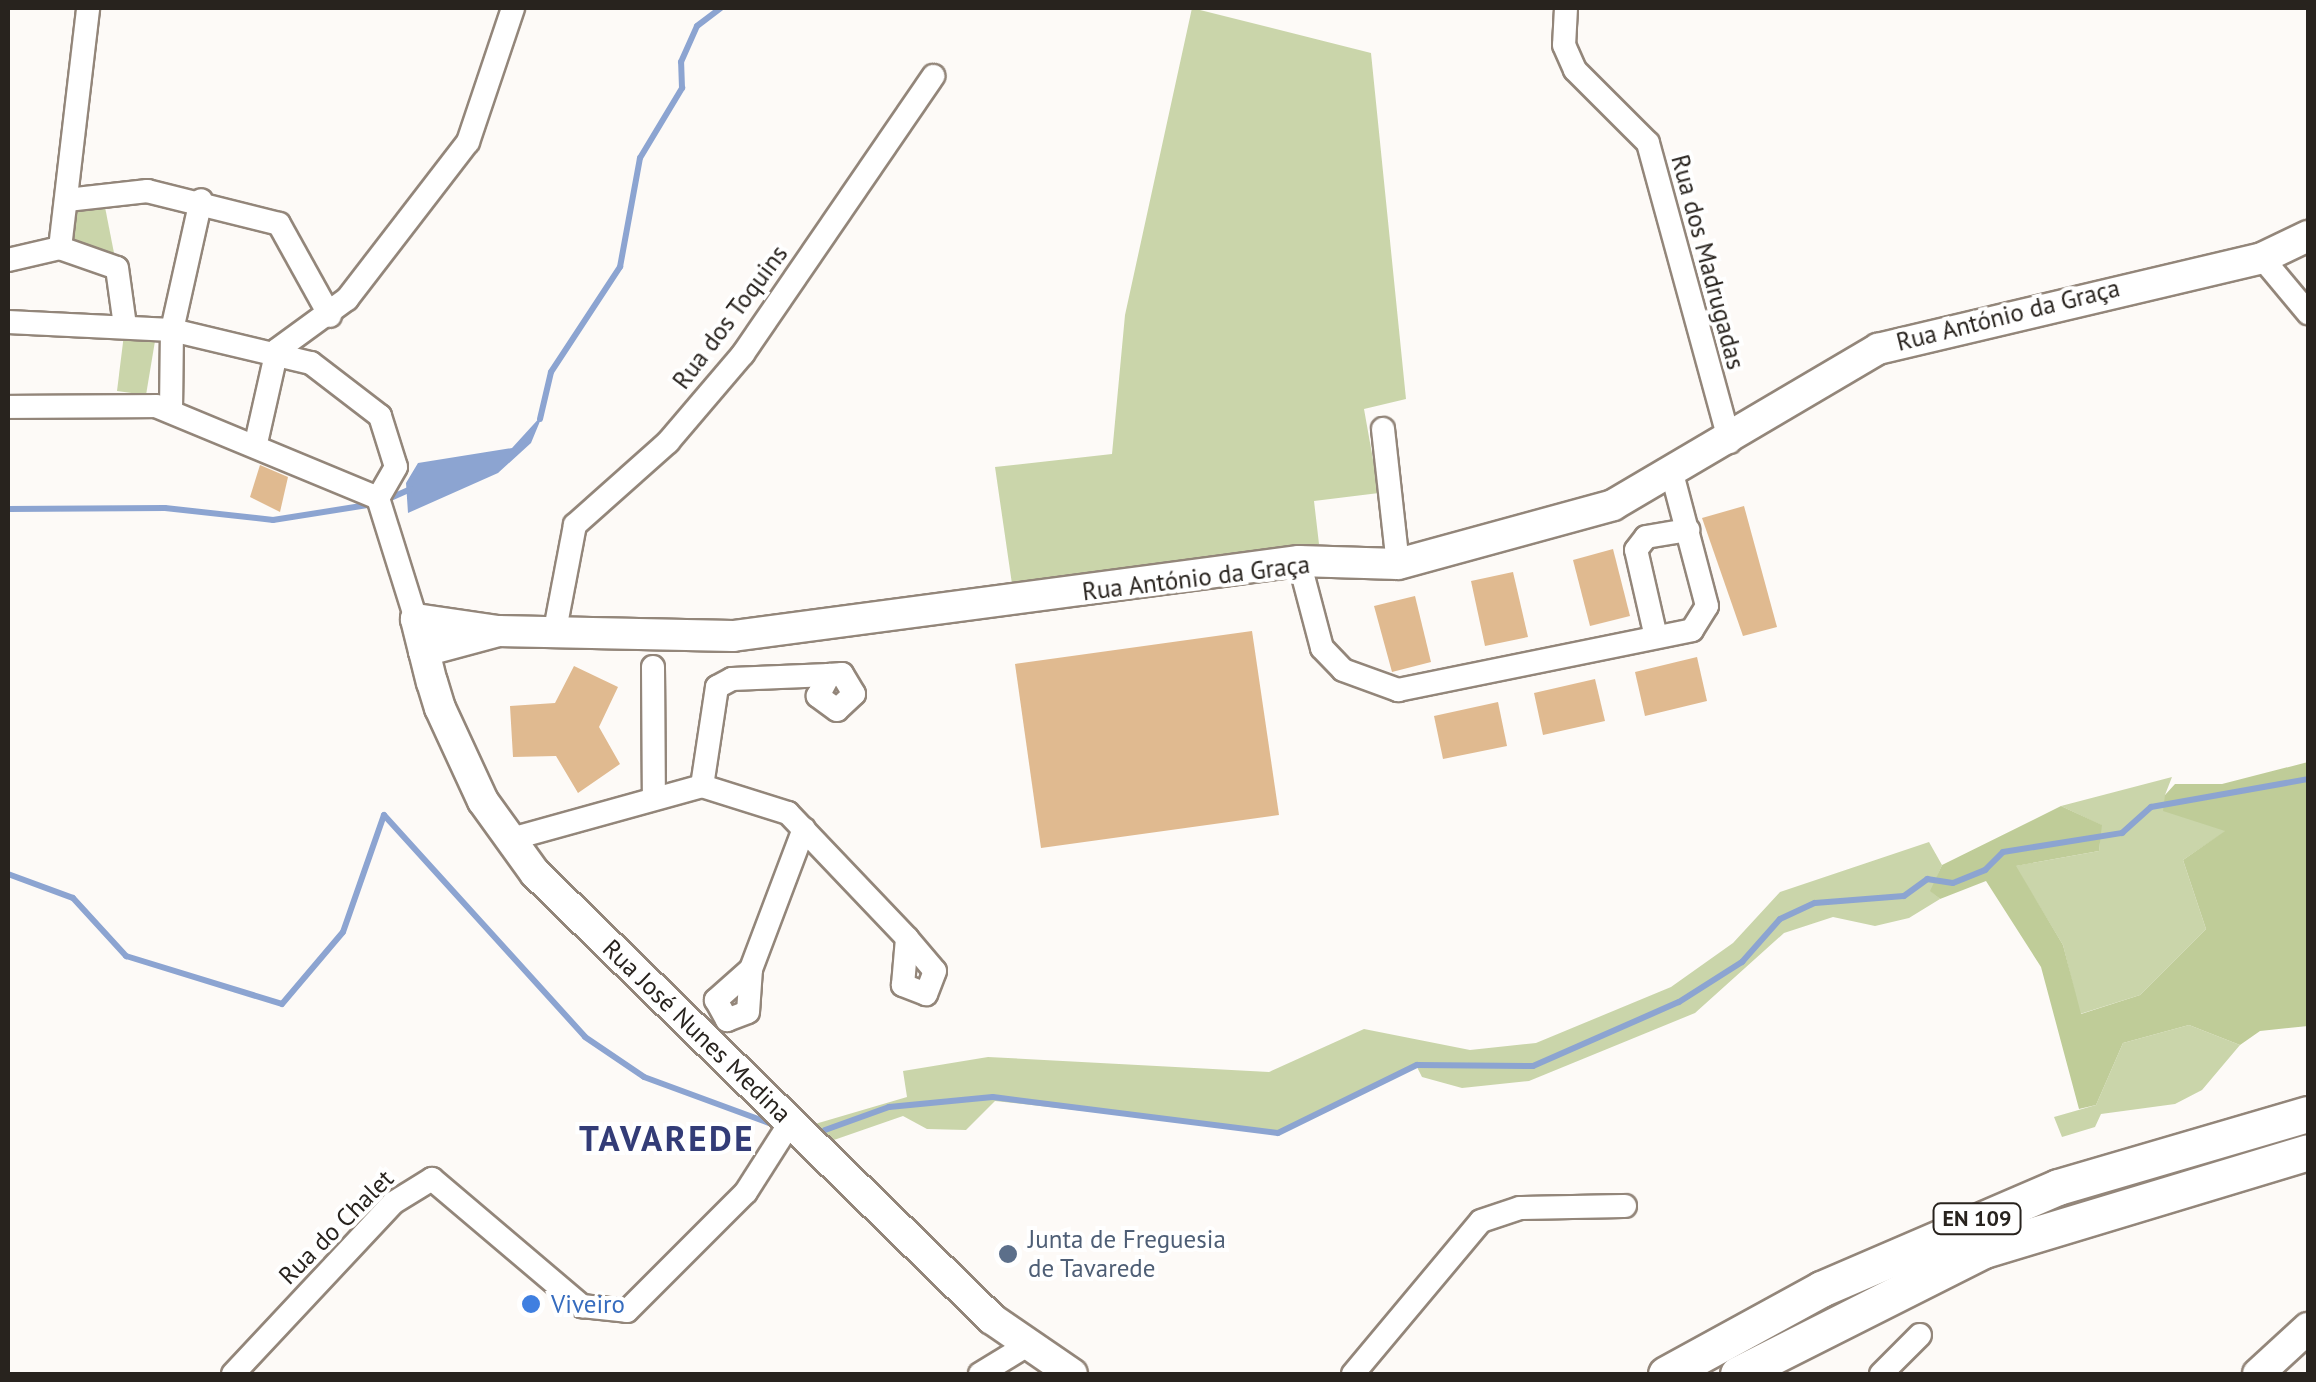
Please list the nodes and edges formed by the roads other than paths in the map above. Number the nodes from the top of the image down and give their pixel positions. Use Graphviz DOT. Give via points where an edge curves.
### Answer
graph roads {
  1 [pos="88,8"];
  2 [pos="514,8"];
  3 [pos="1566,8"];
  4 [pos="933,76"];
  5 [pos="67,200"];
  6 [pos="201,200"];
  7 [pos="2308,236"];
  8 [pos="60,248"];
  9 [pos="2262,258"];
  10 [pos="8,260"];
  11 [pos="2308,314"];
  12 [pos="330,316"];
  13 [pos="8,322"];
  14 [pos="125,326"];
  15 [pos="172,330"];
  16 [pos="277,350"];
  17 [pos="8,406"];
  18 [pos="171,410"];
  19 [pos="1382,429"];
  20 [pos="1730,442"];
  21 [pos="256,443"];
  22 [pos="1674,477"];
  23 [pos="378,498"];
  24 [pos="1688,530"];
  25 [pos="1298,561"];
  26 [pos="1398,564"];
  27 [pos="416,619"];
  28 [pos="498,631"];
  29 [pos="554,635"];
  30 [pos="1656,637"];
  31 [pos="424,652"];
  32 [pos="653,667"];
  33 [pos="829,674"];
  34 [pos="702,786"];
  35 [pos="654,795"];
  36 [pos="804,829"];
  37 [pos="511,840"];
  38 [pos="907,938"];
  39 [pos="750,969"];
  40 [pos="2308,1114"];
  41 [pos="790,1123"];
  42 [pos="2308,1152"];
  43 [pos="1624,1206"];
  44 [pos="2308,1328"];
  45 [pos="1920,1335"];
  46 [pos="1024,1347"];
  47 [pos="233,1374"];
  48 [pos="980,1374"];
  49 [pos="1072,1374"];
  50 [pos="1353,1374"];
  51 [pos="1666,1374"];
  52 [pos="1738,1374"];
  53 [pos="1881,1374"];
  54 [pos="2258,1374"];
  1 -- 5 [label="street"];
  2 -- 12 [label="street" via="468,142"];
  3 -- 20 [label="street, Rua dos Madrugadas" via="1575,70 1648,143"];
  4 -- 29 [label="street, Rua dos Toquins" via="743,354 655,455 575,525"];
  5 -- 6 [label="street" via="147,191"];
  5 -- 8 [label="street"];
  6 -- 12 [label="street" via="279,224"];
  6 -- 15 [label="street"];
  7 -- 9 [label="street, Rua António da Graça"];
  8 -- 10 [label="street"];
  8 -- 14 [label="street" via="117,268"];
  9 -- 11 [label="street"];
  9 -- 20 [label="street, Rua António da Graça" via="1878,348 1778,402"];
  12 -- 16 [label="street"];
  13 -- 14 [label="street"];
  14 -- 15 [label="street"];
  15 -- 16 [label="street"];
  15 -- 18 [label="street"];
  16 -- 21 [label="street"];
  16 -- 23 [label="street" via="339,379 380,416 396,467"];
  17 -- 18 [label="street" via="52,400"];
  18 -- 21 [label="street"];
  19 -- 26 [label="street"];
  20 -- 22 [label="street, Rua António da Graça"];
  21 -- 23 [label="street"];
  22 -- 24 [label="street"];
  22 -- 26 [label="street, Rua António da Graça" via="1550,528"];
  23 -- 27 [label="street"];
  24 -- 30 [label="street" via="1705,619"];
  24 -- 30 [label="street" via="1646,537 1636,550"];
  25 -- 26 [label="street, Rua António da Graça"];
  25 -- 29 [label="street, Rua António da Graça" via="825,628"];
  25 -- 30 [label="street" via="1322,648 1342,670 1398,690"];
  27 -- 28 [label="street, Rua António da Graça"];
  27 -- 31 [label="street, Rua José Nunes Medina"];
  28 -- 29 [label="street, Rua António da Graça"];
  28 -- 31 [label="street, Rua António da Graça"];
  31 -- 37 [label="street, Rua José Nunes Medina" via="483,801"];
  32 -- 35 [label="street"];
  33 -- 34 [label="street" via="717,687"];
  34 -- 35 [label="street"];
  34 -- 36 [label="street" via="773,804"];
  35 -- 37 [label="street"];
  36 -- 38 [label="street"];
  36 -- 39 [label="street"];
  37 -- 41 [label="street, Rua José Nunes Medina"];
  40 -- 51 [label="main road, EN 109" via="2024,1200 1821,1289"];
  41 -- 46 [label="street, Rua José Nunes Medina"];
  41 -- 47 [label="street, Rua do Chalet" via="746,1192 627,1311 582,1306 432,1179 393,1202"];
  42 -- 52 [label="main road, EN 109" via="1984,1250"];
  43 -- 50 [label="street" via="1520,1208 1481,1221"];
  44 -- 54 [label="street"];
  45 -- 53 [label="street"];
  46 -- 48 [label="street"];
  46 -- 49 [label="street, Rua José Nunes Medina"];
}
